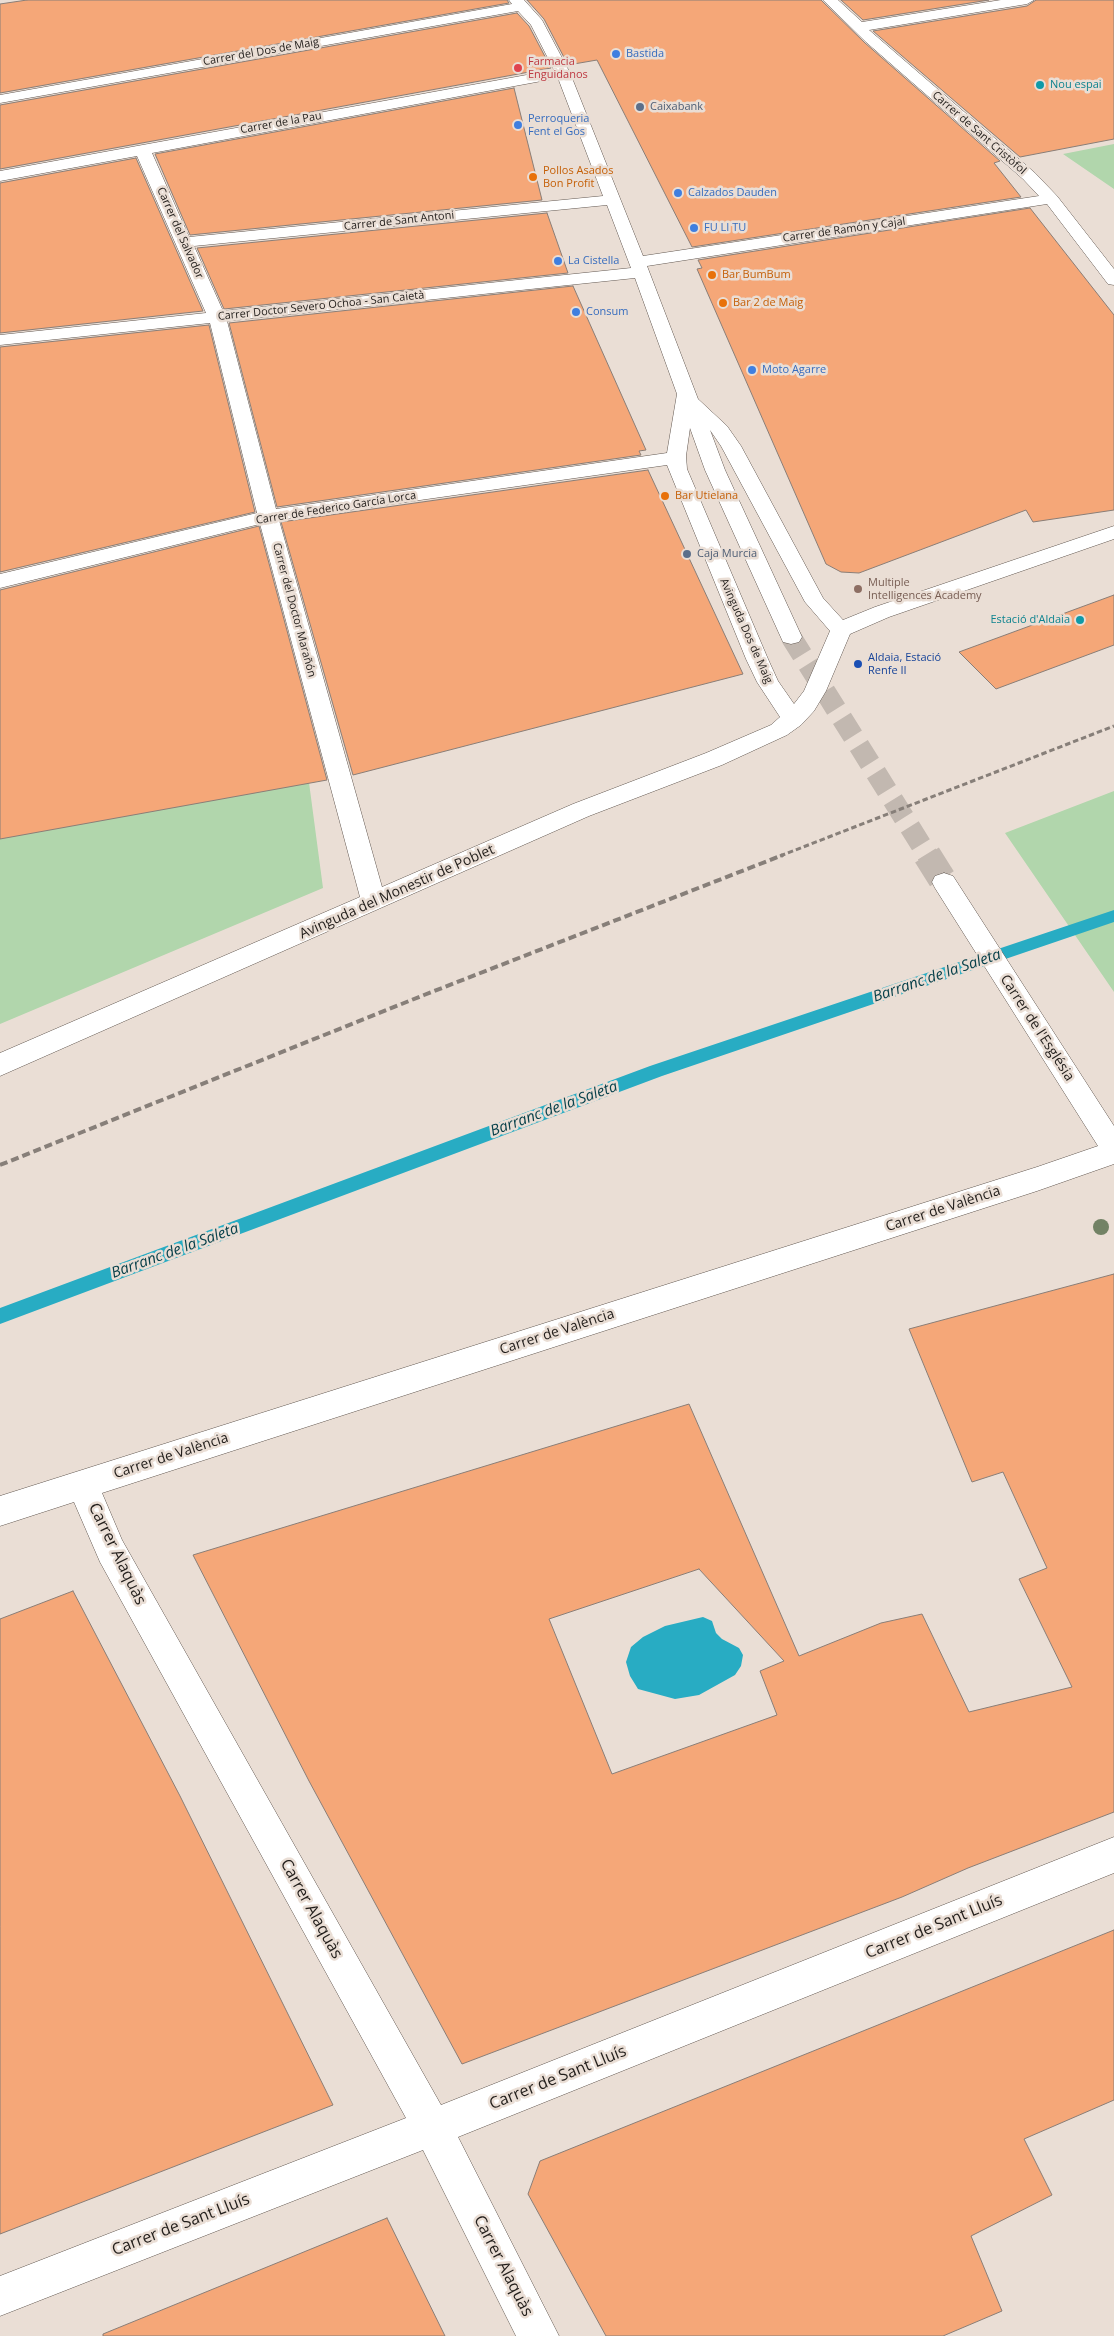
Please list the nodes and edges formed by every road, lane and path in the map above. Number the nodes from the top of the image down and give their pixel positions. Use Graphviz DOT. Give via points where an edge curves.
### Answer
graph roads {
  1 [pos="830,0"];
  2 [pos="1027,0"];
  3 [pos="519,3"];
  4 [pos="859,27"];
  5 [pos="563,73"];
  6 [pos="0,99"];
  7 [pos="142,149"];
  8 [pos="0,176"];
  9 [pos="1051,199"];
  10 [pos="612,200"];
  11 [pos="185,242"];
  12 [pos="639,267"];
  13 [pos="1114,280"];
  14 [pos="217,317"];
  15 [pos="0,340"];
  16 [pos="686,396"];
  17 [pos="676,456"];
  18 [pos="268,516"];
  19 [pos="1114,532"];
  20 [pos="0,581"];
  21 [pos="841,630"];
  22 [pos="791,637"];
  23 [pos="793,720"];
  24 [pos="944,882"];
  25 [pos="374,902"];
  26 [pos="0,1065"];
  27 [pos="1114,1150"];
  28 [pos="82,1484"];
  29 [pos="0,1511"];
  30 [pos="1114,1855"];
  31 [pos="431,2128"];
  32 [pos="0,2296"];
  33 [pos="538,2336"];
  1 -- 4 [label="street, Carrer de Sant Cristòfol"];
  2 -- 4 [label="street"];
  3 -- 5 [label="street, Avinguda Dos de Maig" via="537,23"];
  3 -- 6 [label="street, Carrer del Dos de Maig"];
  4 -- 9 [label="street, Carrer de Sant Cristòfol"];
  5 -- 7 [label="street, Carrer de la Pau"];
  5 -- 10 [label="street, Avinguda Dos de Maig"];
  7 -- 8 [label="street, Carrer de la Pau"];
  7 -- 11 [label="street, Carrer del Salvador"];
  9 -- 12 [label="street, Carrer de Ramón y Cajal"];
  9 -- 13 [label="street, Carrer de Sant Cristòfol"];
  10 -- 11 [label="street, Carrer de Sant Antoni"];
  10 -- 12 [label="street, Avinguda Dos de Maig"];
  11 -- 14 [label="street, Carrer del Salvador"];
  12 -- 14 [label="street, Carrer Doctor Severo Ochoa - San Caietà"];
  12 -- 16 [label="street, Avinguda Dos de Maig"];
  14 -- 15 [label="street, Carrer Doctor Severo Ochoa - San Caietà"];
  14 -- 18 [label="street, Carrer del Doctor Marañón"];
  16 -- 17 [label="street, Avinguda Dos de Maig"];
  16 -- 21 [label="street, Avinguda Dos de Maig" via="732,446 815,602"];
  16 -- 22 [label="street, Avinguda Dos de Maig" via="715,470"];
  17 -- 18 [label="street, Carrer de Federico García Lorca"];
  17 -- 23 [label="street, Avinguda Dos de Maig" via="677,469 757,659"];
  18 -- 20 [label="street, Carrer de Federico García Lorca"];
  18 -- 25 [label="street, Carrer del Doctor Marañón"];
  19 -- 21 [label="street" via="897,607"];
  21 -- 23 [label="street, Avinguda del Monestir de Poblet" via="815,691"];
  23 -- 25 [label="street, Avinguda del Monestir de Poblet" via="779,730 714,759 581,810"];
  24 -- 27 [label="street, Carrer de l'Església"];
  25 -- 26 [label="street, Avinguda del Monestir de Poblet"];
  27 -- 28 [label="street, Carrer de València" via="1018,1185"];
  28 -- 29 [label="street, Carrer de València"];
  28 -- 31 [label="street, Carrer Alaquàs" via="111,1551"];
  30 -- 31 [label="street, Carrer de Sant Lluís"];
  31 -- 32 [label="street, Carrer de Sant Lluís"];
  31 -- 33 [label="street, Carrer Alaquàs"];
}
